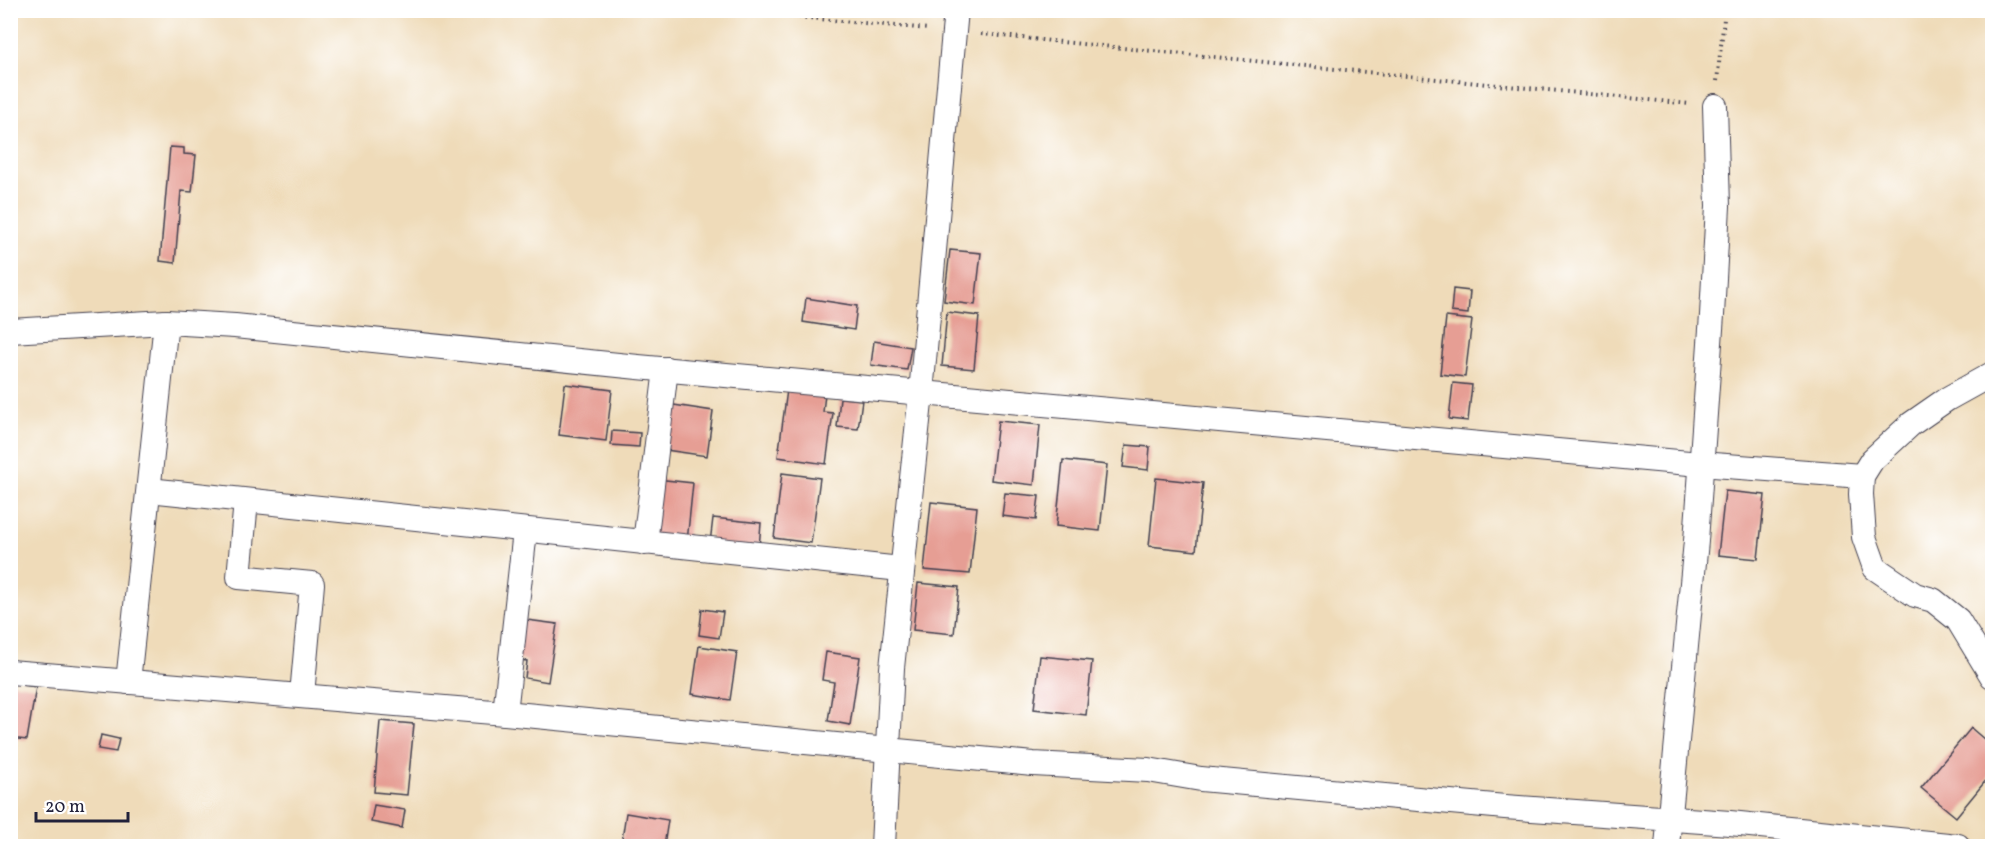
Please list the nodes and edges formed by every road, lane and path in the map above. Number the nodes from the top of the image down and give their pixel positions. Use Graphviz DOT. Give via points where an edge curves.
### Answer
graph roads {
  1 [pos="721,10"];
  2 [pos="1725,10"];
  3 [pos="955,21"];
  4 [pos="1714,106"];
  5 [pos="166,322"];
  6 [pos="10,331"];
  7 [pos="666,369"];
  8 [pos="1992,374"];
  9 [pos="921,393"];
  10 [pos="1700,464"];
  11 [pos="1862,476"];
  12 [pos="149,490"];
  13 [pos="246,501"];
  14 [pos="525,531"];
  15 [pos="645,543"];
  16 [pos="901,569"];
  17 [pos="10,672"];
  18 [pos="1992,676"];
  19 [pos="128,682"];
  20 [pos="302,694"];
  21 [pos="505,713"];
  22 [pos="888,749"];
  23 [pos="1670,820"];
  24 [pos="883,846"];
  25 [pos="1667,846"];
  26 [pos="1958,846"];
  1 -- 3 [label="path"];
  2 -- 4 [label="path"];
  3 -- 4 [label="path"];
  3 -- 9 [label="street"];
  4 -- 10 [label="street" via="1718,206"];
  5 -- 6 [label="street"];
  5 -- 7 [label="street"];
  5 -- 12 [label="street"];
  7 -- 9 [label="street"];
  7 -- 15 [label="street"];
  8 -- 11 [label="street" via="1911,424 1872,460"];
  9 -- 10 [label="street"];
  9 -- 16 [label="street"];
  10 -- 11 [label="street"];
  10 -- 23 [label="street"];
  11 -- 18 [label="street" via="1864,537 1875,568 1915,595 1933,600 1958,620"];
  12 -- 13 [label="street"];
  12 -- 19 [label="street"];
  13 -- 14 [label="street"];
  13 -- 20 [label="street" via="239,577 312,584"];
  14 -- 15 [label="street"];
  14 -- 21 [label="street"];
  15 -- 16 [label="street"];
  16 -- 22 [label="street"];
  17 -- 19 [label="street"];
  19 -- 20 [label="street"];
  20 -- 21 [label="street"];
  21 -- 22 [label="street"];
  22 -- 23 [label="street"];
  22 -- 24 [label="street"];
  23 -- 25 [label="street"];
  23 -- 26 [label="street"];
}
